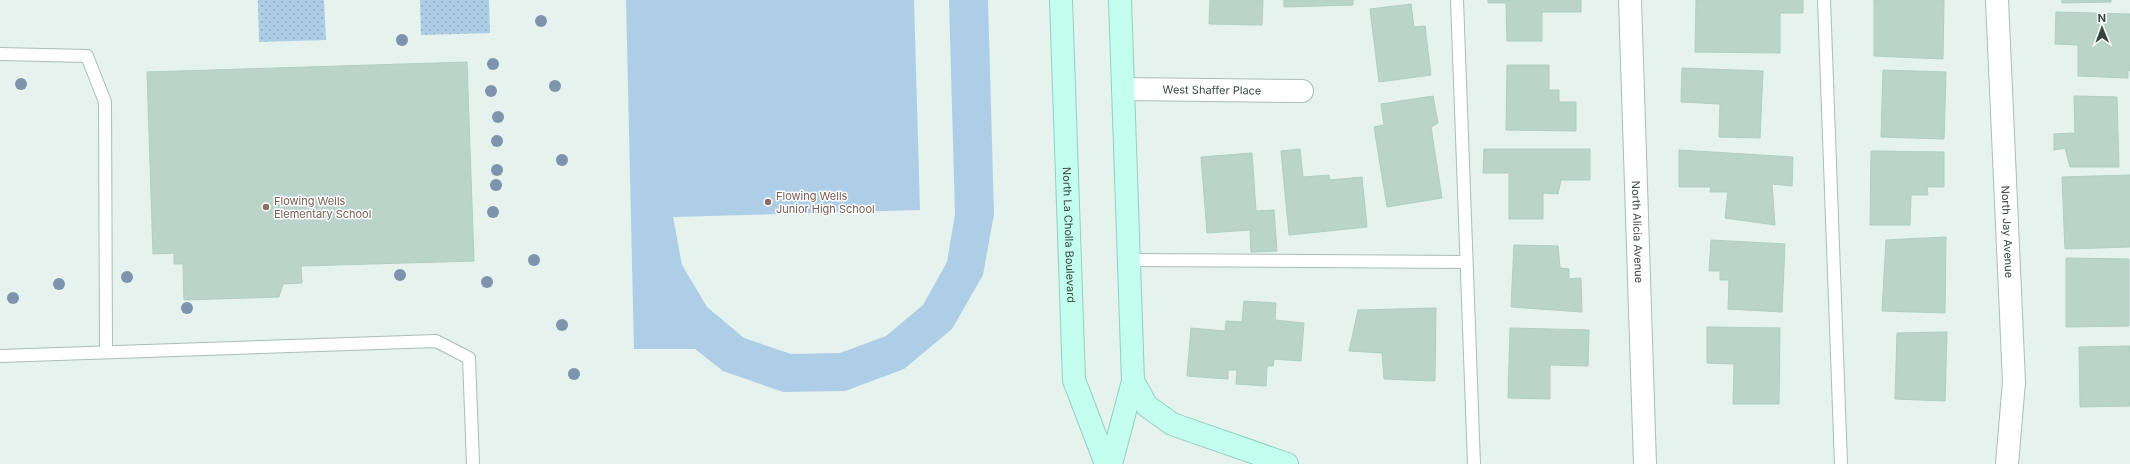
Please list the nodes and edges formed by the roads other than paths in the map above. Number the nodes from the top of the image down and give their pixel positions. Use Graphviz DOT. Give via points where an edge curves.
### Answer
graph roads {
  1 [pos="1061,0"];
  2 [pos="1120,0"];
  3 [pos="1457,0"];
  4 [pos="1630,0"];
  5 [pos="1824,0"];
  6 [pos="1997,0"];
  7 [pos="0,54"];
  8 [pos="1123,89"];
  9 [pos="1302,91"];
  10 [pos="1130,260"];
  11 [pos="1466,262"];
  12 [pos="106,352"];
  13 [pos="0,356"];
  14 [pos="1133,381"];
  15 [pos="473,464"];
  16 [pos="1106,464"];
  17 [pos="1111,464"];
  18 [pos="1286,464"];
  19 [pos="1474,464"];
  20 [pos="1645,464"];
  21 [pos="1841,464"];
  22 [pos="2007,464"];
  1 -- 16 [label="street, North La Cholla Boulevard" via="1074,380"];
  2 -- 8 [label="street"];
  3 -- 11 [label="lane"];
  4 -- 20 [label="street, North Alicia Avenue"];
  5 -- 21 [label="lane"];
  6 -- 22 [label="street, North Jay Avenue" via="2014,382"];
  7 -- 12 [label="lane" via="87,56 105,102"];
  8 -- 9 [label="street, West Shaffer Place"];
  8 -- 10 [label="street"];
  10 -- 11 [label="lane"];
  10 -- 14 [label="street"];
  11 -- 19 [label="lane"];
  12 -- 13 [label="lane"];
  12 -- 15 [label="lane" via="436,341 469,358"];
  14 -- 17 [label="street"];
  14 -- 18 [label="street" via="1147,406 1172,424"];
}
